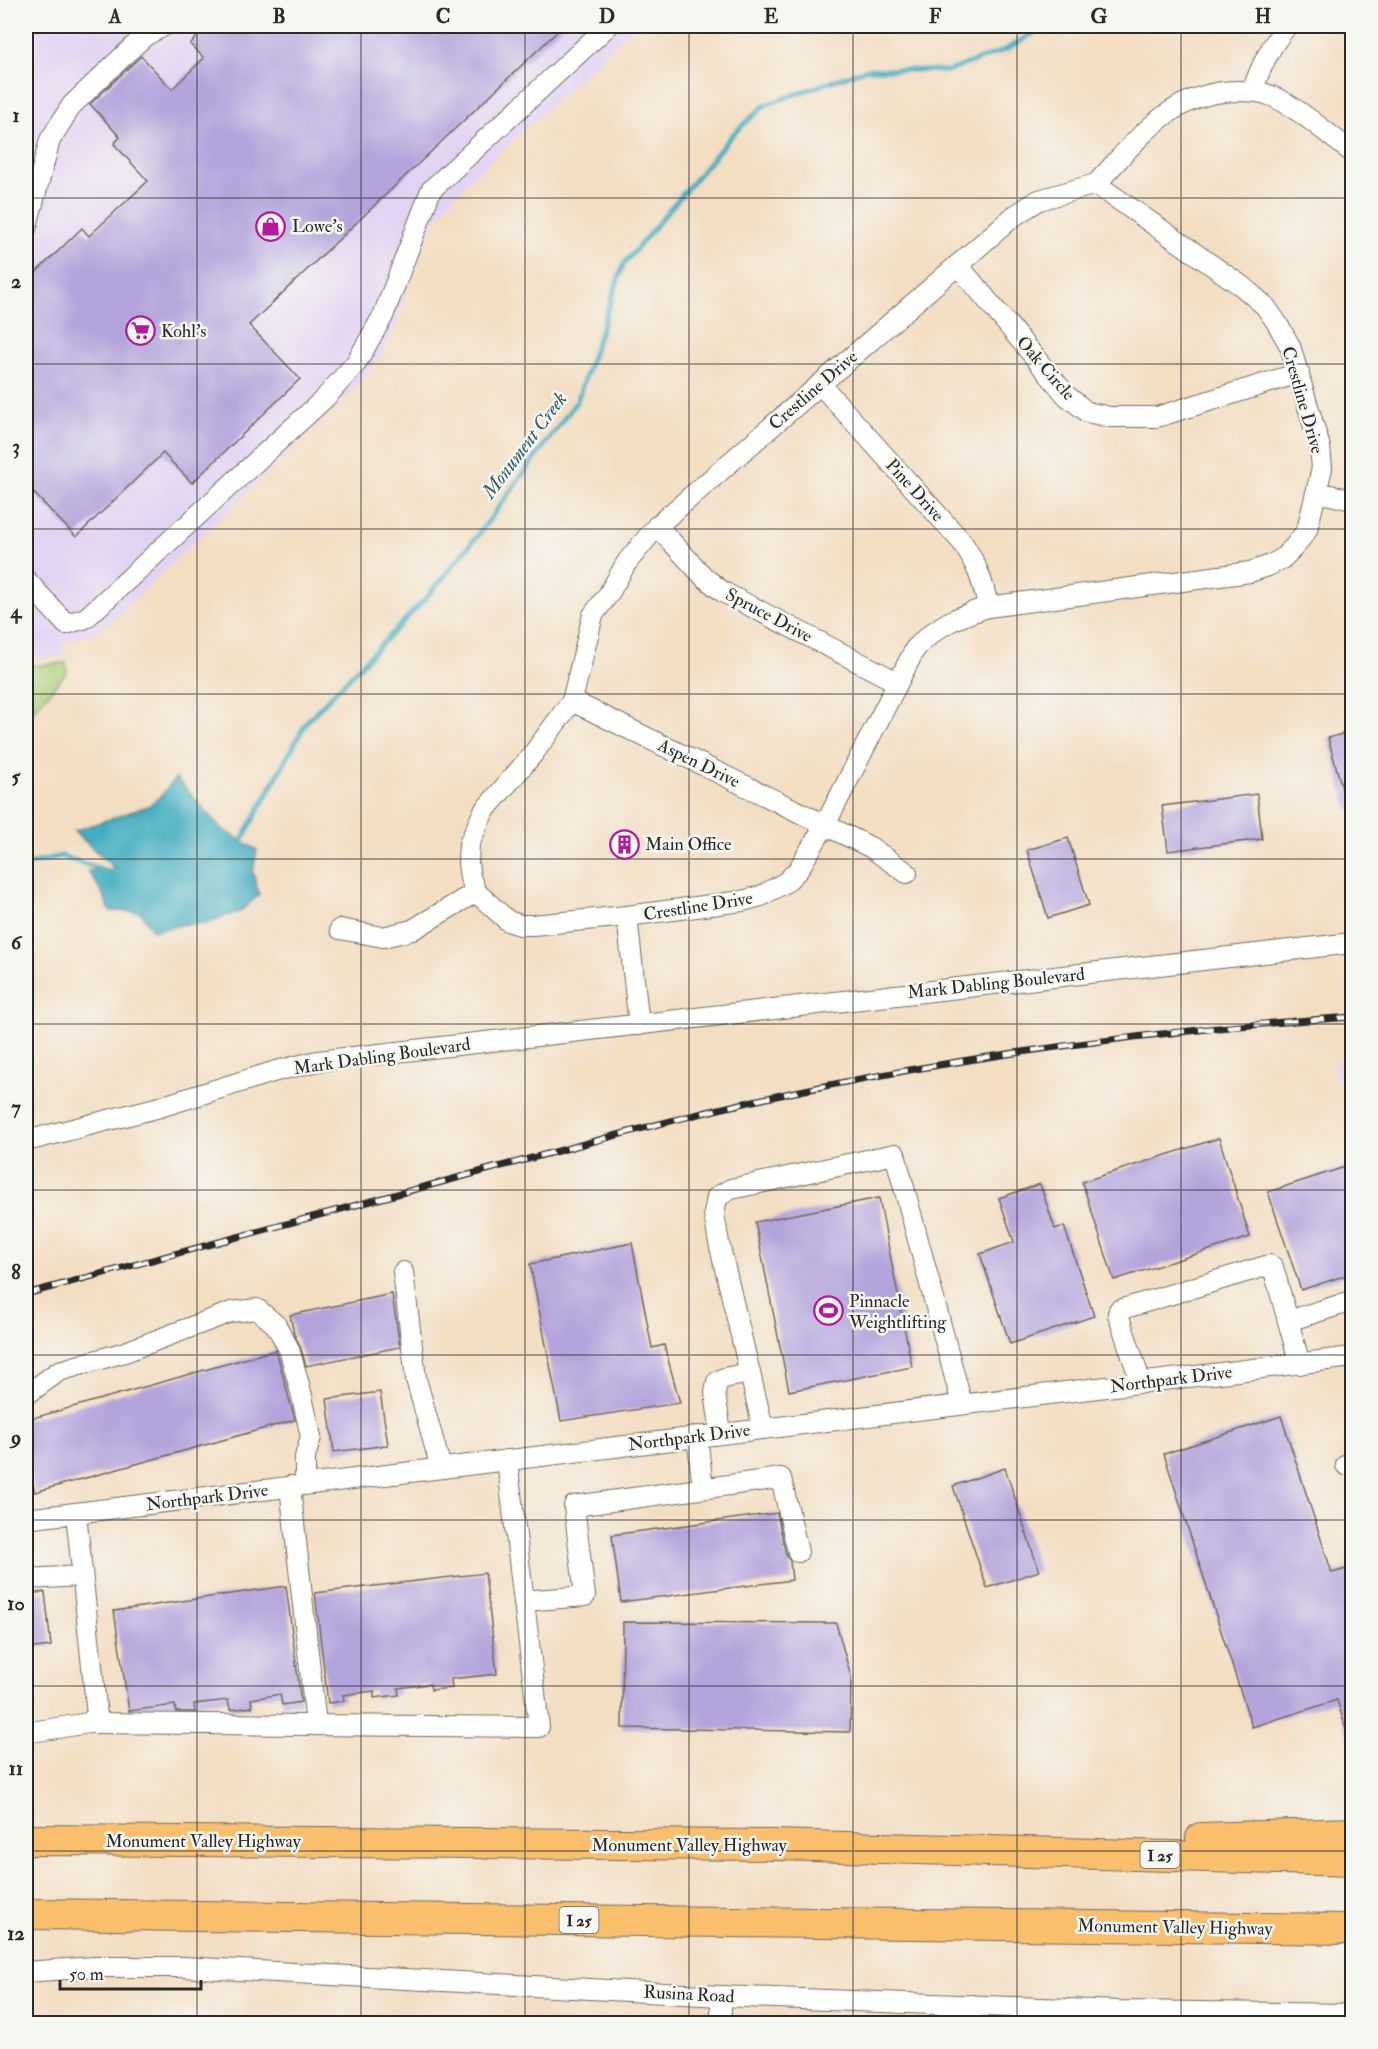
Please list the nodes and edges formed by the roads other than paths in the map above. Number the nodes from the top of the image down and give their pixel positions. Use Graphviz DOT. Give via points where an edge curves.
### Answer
graph roads {
  1 [pos="164,26"];
  2 [pos="608,26"];
  3 [pos="1287,26"];
  4 [pos="1252,91"];
  5 [pos="1353,152"];
  6 [pos="1096,184"];
  7 [pos="26,229"];
  8 [pos="958,265"];
  9 [pos="1299,373"];
  10 [pos="820,384"];
  11 [pos="1317,492"];
  12 [pos="1353,500"];
  13 [pos="657,526"];
  14 [pos="26,580"];
  15 [pos="988,607"];
  16 [pos="897,682"];
  17 [pos="572,701"];
  18 [pos="825,825"];
  19 [pos="907,873"];
  20 [pos="476,891"];
  21 [pos="627,916"];
  22 [pos="340,929"];
  23 [pos="1353,943"];
  24 [pos="639,1025"];
  25 [pos="26,1141"];
  26 [pos="403,1272"];
  27 [pos="1353,1301"];
  28 [pos="1288,1321"];
  29 [pos="1353,1357"];
  30 [pos="1300,1364"];
  31 [pos="750,1373"];
  32 [pos="1141,1383"];
  33 [pos="26,1395"];
  34 [pos="962,1404"];
  35 [pos="764,1428"];
  36 [pos="721,1433"];
  37 [pos="697,1436"];
  38 [pos="507,1460"];
  39 [pos="441,1468"];
  40 [pos="298,1485"];
  41 [pos="703,1488"];
  42 [pos="76,1513"];
  43 [pos="26,1519"];
  44 [pos="798,1552"];
  45 [pos="82,1576"];
  46 [pos="26,1579"];
  47 [pos="524,1601"];
  48 [pos="89,1723"];
  49 [pos="316,1725"];
  50 [pos="31,1732"];
  51 [pos="1353,1833"];
  52 [pos="26,1840"];
  53 [pos="967,1849"];
  54 [pos="1353,1861"];
  55 [pos="26,1914"];
  56 [pos="1132,1926"];
  57 [pos="1353,1929"];
  58 [pos="1353,1949"];
  59 [pos="26,1972"];
  60 [pos="721,1996"];
  61 [pos="971,2014"];
  62 [pos="1353,2014"];
  63 [pos="1204,2018"];
  64 [pos="721,2024"];
  1 -- 7 [label="street" via="146,35 72,105 50,140"];
  2 -- 14 [label="street" via="431,190 382,316 356,363 325,398 86,618 66,624"];
  3 -- 4 [label="street" via="1274,41"];
  4 -- 5 [label="street" via="1285,103"];
  4 -- 6 [label="street" via="1201,97 1174,108 1152,124"];
  6 -- 8 [label="street, Crestline Drive" via="1039,200 1014,216"];
  6 -- 9 [label="street, Crestline Drive" via="1265,306 1290,346"];
  8 -- 9 [label="street, Oak Circle" via="1084,420 1157,417"];
  8 -- 10 [label="street, Crestline Drive"];
  9 -- 11 [label="street, Crestline Drive" via="1320,447 1322,468"];
  10 -- 13 [label="street, Crestline Drive"];
  10 -- 15 [label="street, Pine Drive" via="962,542 984,583"];
  11 -- 12 [label="street"];
  11 -- 15 [label="street, Crestline Drive" via="1307,530 1282,559 1268,566 1250,572"];
  13 -- 16 [label="street, Spruce Drive" via="723,592"];
  13 -- 17 [label="street, Crestline Drive" via="627,562 593,615"];
  15 -- 16 [label="street, Crestline Drive" via="958,616 928,636 915,649"];
  16 -- 18 [label="street, Crestline Drive"];
  17 -- 18 [label="street, Aspen Drive"];
  17 -- 20 [label="street, Crestline Drive" via="484,811 475,828 468,863"];
  18 -- 19 [label="street, Aspen Drive" via="870,847"];
  18 -- 21 [label="street, Crestline Drive" via="798,870 761,896"];
  20 -- 21 [label="street, Crestline Drive" via="508,921 520,925"];
  20 -- 22 [label="street" via="412,930 383,937"];
  21 -- 24 [label="street"];
  23 -- 24 [label="street, Mark Dabling Boulevard"];
  24 -- 25 [label="street, Mark Dabling Boulevard" via="318,1061"];
  26 -- 39 [label="street" via="416,1379"];
  27 -- 28 [label="street"];
  28 -- 30 [label="street"];
  28 -- 32 [label="street" via="1273,1267 1269,1265 1119,1310"];
  29 -- 30 [label="street, Northpark Drive"];
  30 -- 32 [label="street, Northpark Drive"];
  31 -- 34 [label="street" via="719,1243 714,1214 717,1197 731,1189 895,1154"];
  31 -- 35 [label="street"];
  31 -- 36 [label="street" via="717,1382"];
  32 -- 34 [label="street, Northpark Drive"];
  33 -- 40 [label="street" via="59,1371 125,1352 231,1312 257,1309 276,1325 289,1349 301,1392 311,1437"];
  34 -- 35 [label="street, Northpark Drive"];
  35 -- 36 [label="street, Northpark Drive"];
  36 -- 37 [label="street, Northpark Drive"];
  37 -- 38 [label="street, Northpark Drive"];
  37 -- 41 [label="street"];
  38 -- 39 [label="street, Northpark Drive"];
  38 -- 47 [label="street"];
  39 -- 40 [label="street, Northpark Drive"];
  40 -- 42 [label="street, Northpark Drive"];
  40 -- 49 [label="street"];
  41 -- 44 [label="street" via="781,1478"];
  41 -- 47 [label="street" via="574,1506 585,1596"];
  42 -- 43 [label="street, Northpark Drive"];
  42 -- 45 [label="street"];
  45 -- 46 [label="street"];
  45 -- 48 [label="street" via="97,1715"];
  47 -- 49 [label="street" via="539,1727"];
  48 -- 49 [label="street"];
  48 -- 50 [label="street"];
  51 -- 53 [label="highway"];
  52 -- 53 [label="highway, Monument Valley Highway / I 25"];
  53 -- 54 [label="highway, Monument Valley Highway / I 25"];
  55 -- 56 [label="highway, Monument Valley Highway / I 25"];
  56 -- 57 [label="highway, Monument Valley Highway / I 25"];
  56 -- 58 [label="highway"];
  59 -- 60 [label="street, Rusina Road" via="183,1967"];
  60 -- 61 [label="street, Rusina Road"];
  60 -- 64 [label="street"];
  61 -- 63 [label="street, Rusina Road"];
  62 -- 63 [label="street, Rusina Road"];
}
